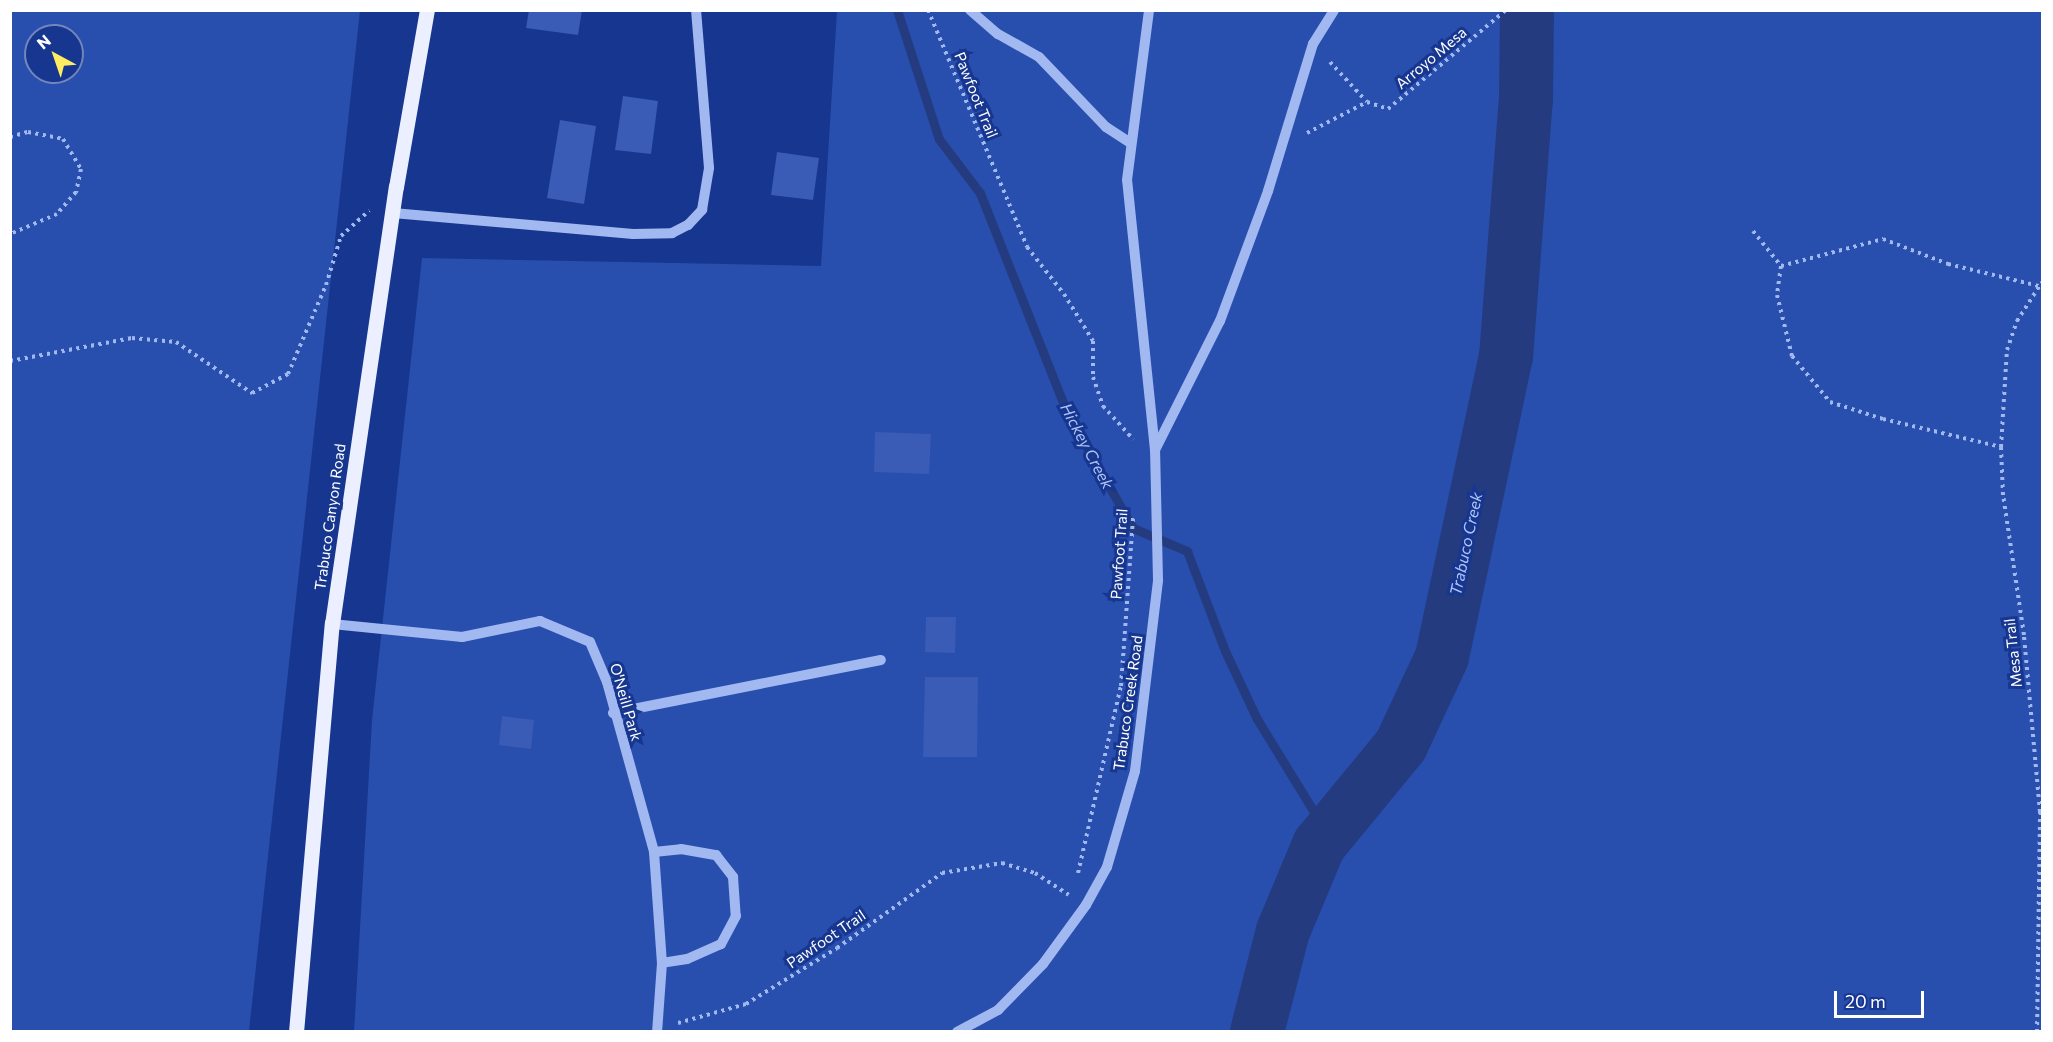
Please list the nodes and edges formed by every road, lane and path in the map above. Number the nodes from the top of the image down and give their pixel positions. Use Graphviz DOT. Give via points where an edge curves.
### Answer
graph roads {
  1 [pos="427,10"];
  2 [pos="696,10"];
  3 [pos="928,10"];
  4 [pos="970,10"];
  5 [pos="1149,10"];
  6 [pos="1334,10"];
  7 [pos="1506,10"];
  8 [pos="1313,44"];
  9 [pos="1367,102"];
  10 [pos="10,137"];
  11 [pos="1129,142"];
  12 [pos="1279,147"];
  13 [pos="396,187"];
  14 [pos="393,213"];
  15 [pos="1753,231"];
  16 [pos="10,234"];
  17 [pos="1781,266"];
  18 [pos="2041,284"];
  19 [pos="10,361"];
  20 [pos="1137,443"];
  21 [pos="2001,447"];
  22 [pos="1155,450"];
  23 [pos="1134,507"];
  24 [pos="332,624"];
  25 [pos="881,660"];
  26 [pos="613,713"];
  27 [pos="654,852"];
  28 [pos="1077,875"];
  29 [pos="1075,886"];
  30 [pos="662,963"];
  31 [pos="657,1031"];
  32 [pos="296,1032"];
  33 [pos="957,1032"];
  34 [pos="2037,1032"];
  1 -- 13 [label="main road, Trabuco Canyon Road"];
  2 -- 14 [label="street" via="709,168 702,210 688,225 672,233 633,234"];
  3 -- 20 [label="path, Pawfoot Trail" via="1027,247 1064,294 1093,341 1093,377 1103,406"];
  4 -- 11 [label="street" via="998,34 1039,57 1106,127"];
  5 -- 11 [label="street"];
  6 -- 8 [label="street"];
  7 -- 9 [label="path, Arroyo Mesa" via="1388,109"];
  8 -- 9 [label="path"];
  8 -- 12 [label="street"];
  9 -- 12 [label="path"];
  10 -- 16 [label="path" via="28,132 63,139 81,169 76,192 57,214"];
  11 -- 22 [label="street" via="1127,180"];
  12 -- 22 [label="street" via="1268,191 1220,321"];
  13 -- 14 [label="main road, Trabuco Canyon Road"];
  13 -- 19 [label="path" via="341,236 326,285 288,374 252,393 176,342 112,340"];
  14 -- 24 [label="main road, Trabuco Canyon Road"];
  15 -- 17 [label="path"];
  17 -- 18 [label="path" via="1883,239 1948,264"];
  17 -- 21 [label="path" via="1777,294 1792,356 1830,402"];
  18 -- 21 [label="path, Mesa Trail" via="2018,321 2007,350"];
  21 -- 34 [label="path, Mesa Trail" via="2003,495 2024,635 2040,812"];
  22 -- 33 [label="street, Trabuco Creek Road" via="1157,564 1136,771 1107,867 1043,964 998,1010"];
  23 -- 28 [label="path, Pawfoot Trail" via="1121,686"];
  24 -- 26 [label="street, O'Neill Park" via="462,637 540,621 590,642 607,682"];
  24 -- 32 [label="main road, Trabuco Canyon Road"];
  25 -- 26 [label="street"];
  26 -- 27 [label="street, O'Neill Park"];
  27 -- 30 [label="street, O'Neill Park"];
  27 -- 30 [label="street" via="681,849 716,855 733,877 736,916 721,944 687,959"];
  29 -- 31 [label="path, Pawfoot Trail" via="1072,897 1035,873 1002,863 942,873 837,948 746,1004"];
  30 -- 31 [label="street, O'Neill Park"];
}
